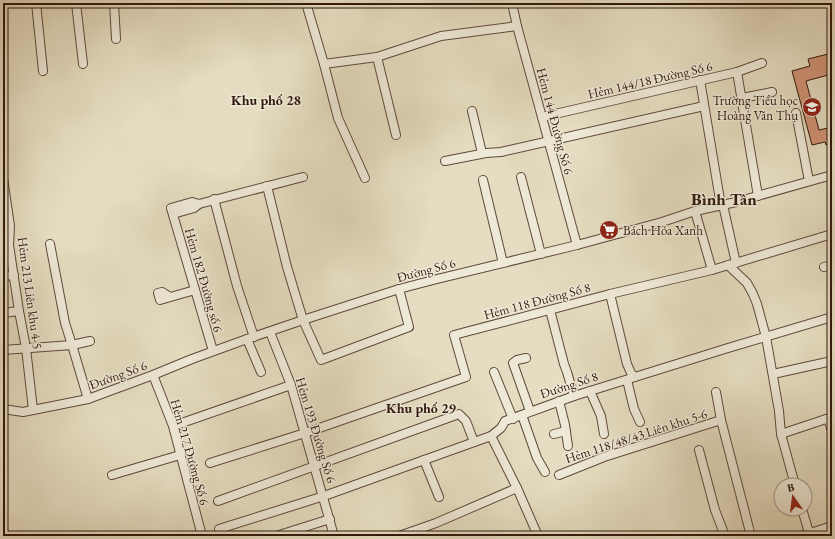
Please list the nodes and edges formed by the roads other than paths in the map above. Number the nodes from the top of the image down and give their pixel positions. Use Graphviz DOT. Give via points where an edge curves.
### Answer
graph roads {
  1 [pos="36,3"];
  2 [pos="76,3"];
  3 [pos="114,3"];
  4 [pos="306,3"];
  5 [pos="512,3"];
  6 [pos="517,26"];
  7 [pos="116,39"];
  8 [pos="377,57"];
  9 [pos="762,63"];
  10 [pos="83,64"];
  11 [pos="324,64"];
  12 [pos="43,71"];
  13 [pos="737,72"];
  14 [pos="700,80"];
  15 [pos="772,92"];
  16 [pos="742,98"];
  17 [pos="704,106"];
  18 [pos="472,111"];
  19 [pos="796,113"];
  20 [pos="542,117"];
  21 [pos="396,135"];
  22 [pos="549,141"];
  23 [pos="482,154"];
  24 [pos="445,161"];
  25 [pos="832,175"];
  26 [pos="303,177"];
  27 [pos="521,177"];
  28 [pos="3,178"];
  29 [pos="365,178"];
  30 [pos="483,180"];
  31 [pos="809,182"];
  32 [pos="267,186"];
  33 [pos="758,196"];
  34 [pos="214,199"];
  35 [pos="722,206"];
  36 [pos="695,210"];
  37 [pos="832,234"];
  38 [pos="50,244"];
  39 [pos="576,245"];
  40 [pos="6,246"];
  41 [pos="541,254"];
  42 [pos="503,264"];
  43 [pos="732,264"];
  44 [pos="712,270"];
  45 [pos="14,275"];
  46 [pos="3,276"];
  47 [pos="399,289"];
  48 [pos="195,290"];
  49 [pos="610,294"];
  50 [pos="170,297"];
  51 [pos="550,310"];
  52 [pos="19,311"];
  53 [pos="3,312"];
  54 [pos="832,317"];
  55 [pos="303,320"];
  56 [pos="270,332"];
  57 [pos="766,337"];
  58 [pos="251,338"];
  59 [pos="90,341"];
  60 [pos="72,345"];
  61 [pos="26,348"];
  62 [pos="3,350"];
  63 [pos="213,351"];
  64 [pos="526,358"];
  65 [pos="832,362"];
  66 [pos="261,372"];
  67 [pos="494,372"];
  68 [pos="773,374"];
  69 [pos="154,375"];
  70 [pos="631,378"];
  71 [pos="291,385"];
  72 [pos="590,391"];
  73 [pos="716,392"];
  74 [pos="574,396"];
  75 [pos="88,399"];
  76 [pos="558,401"];
  77 [pos="3,409"];
  78 [pos="33,410"];
  79 [pos="530,411"];
  80 [pos="522,415"];
  81 [pos="830,418"];
  82 [pos="513,419"];
  83 [pos="721,420"];
  84 [pos="640,422"];
  85 [pos="172,426"];
  86 [pos="566,430"];
  87 [pos="832,431"];
  88 [pos="305,433"];
  89 [pos="554,434"];
  90 [pos="604,434"];
  91 [pos="781,434"];
  92 [pos="491,436"];
  93 [pos="474,442"];
  94 [pos="568,446"];
  95 [pos="699,450"];
  96 [pos="180,455"];
  97 [pos="424,460"];
  98 [pos="210,463"];
  99 [pos="314,465"];
  100 [pos="545,472"];
  101 [pos="112,475"];
  102 [pos="559,475"];
  103 [pos="793,477"];
  104 [pos="517,488"];
  105 [pos="324,496"];
  106 [pos="439,497"];
  107 [pos="218,501"];
  108 [pos="803,517"];
  109 [pos="330,519"];
  110 [pos="832,526"];
  111 [pos="219,529"];
  112 [pos="806,535"];
  113 [pos="202,536"];
  114 [pos="276,536"];
  115 [pos="334,536"];
  116 [pos="399,536"];
  117 [pos="538,536"];
  118 [pos="725,536"];
  119 [pos="751,536"];
  1 -- 12 [label="street"];
  2 -- 10 [label="street"];
  3 -- 7 [label="street"];
  4 -- 11 [label="street"];
  5 -- 6 [label="street, Hẻm 144 Đường Số 6"];
  6 -- 8 [label="street" via="441,36"];
  6 -- 20 [label="street, Hẻm 144 Đường Số 6"];
  8 -- 11 [label="street"];
  8 -- 21 [label="street"];
  9 -- 13 [label="street, Hẻm 144/18 Đường Số 6"];
  11 -- 29 [label="street" via="338,118"];
  13 -- 14 [label="street, Hẻm 144/18 Đường Số 6"];
  13 -- 16 [label="street"];
  14 -- 17 [label="street"];
  14 -- 20 [label="street, Hẻm 144/18 Đường Số 6"];
  15 -- 16 [label="street"];
  16 -- 33 [label="street"];
  17 -- 22 [label="street"];
  17 -- 35 [label="street"];
  18 -- 23 [label="street"];
  19 -- 31 [label="street"];
  20 -- 22 [label="street, Hẻm 144 Đường Số 6"];
  22 -- 23 [label="street"];
  22 -- 39 [label="street, Hẻm 144 Đường Số 6"];
  23 -- 24 [label="street"];
  25 -- 31 [label="street, Đường Số 6"];
  26 -- 32 [label="street"];
  27 -- 41 [label="street"];
  28 -- 40 [label="street, Hẻm 213 Liên khu 4-5" via="10,226"];
  30 -- 42 [label="street"];
  31 -- 33 [label="street, Đường Số 6"];
  32 -- 34 [label="street"];
  32 -- 55 [label="street"];
  33 -- 35 [label="street, Đường Số 6"];
  34 -- 48 [label="street, Hẻm 182 Đường số 6" via="173,214"];
  34 -- 58 [label="street"];
  35 -- 36 [label="street, Đường Số 6"];
  35 -- 43 [label="street"];
  36 -- 39 [label="street, Đường Số 6" via="662,222"];
  36 -- 44 [label="street"];
  37 -- 43 [label="street, Hẻm 118 Đường Số 8"];
  38 -- 60 [label="street" via="65,324"];
  39 -- 41 [label="street, Đường Số 6"];
  40 -- 45 [label="street, Hẻm 213 Liên khu 4-5"];
  41 -- 42 [label="street, Đường Số 6"];
  42 -- 47 [label="street, Đường Số 6"];
  43 -- 44 [label="street, Hẻm 118 Đường Số 8"];
  43 -- 57 [label="street" via="753,294"];
  44 -- 49 [label="street, Hẻm 118 Đường Số 8"];
  45 -- 46 [label="street"];
  45 -- 52 [label="street, Hẻm 213 Liên khu 4-5"];
  47 -- 55 [label="street, Đường Số 6"];
  47 -- 55 [label="street" via="409,327 321,360"];
  48 -- 50 [label="street"];
  48 -- 63 [label="street, Hẻm 182 Đường số 6"];
  49 -- 51 [label="street, Hẻm 118 Đường Số 8"];
  49 -- 70 [label="street"];
  51 -- 74 [label="street"];
  51 -- 88 [label="street, Hẻm 118 Đường Số 8" via="454,334 466,377"];
  52 -- 53 [label="street"];
  52 -- 61 [label="street, Hẻm 213 Liên khu 4-5"];
  54 -- 57 [label="street, Đường Số 8"];
  55 -- 56 [label="street, Đường Số 6"];
  56 -- 58 [label="street, Đường Số 6"];
  56 -- 71 [label="street, Hẻm 193 Đường Số 6"];
  57 -- 68 [label="street"];
  57 -- 70 [label="street, Đường Số 8"];
  58 -- 63 [label="street, Đường Số 6"];
  58 -- 66 [label="street"];
  59 -- 60 [label="street"];
  60 -- 61 [label="street"];
  60 -- 75 [label="street"];
  61 -- 62 [label="street"];
  61 -- 78 [label="street, Hẻm 213 Liên khu 4-5"];
  63 -- 69 [label="street, Đường Số 6"];
  64 -- 79 [label="street" via="513,363"];
  65 -- 68 [label="street"];
  67 -- 82 [label="street"];
  68 -- 91 [label="street"];
  69 -- 75 [label="street, Đường Số 6"];
  69 -- 85 [label="street, Hẻm 217 Đường Số 6"];
  70 -- 72 [label="street, Đường Số 8"];
  70 -- 84 [label="street" via="634,409"];
  71 -- 85 [label="street"];
  71 -- 88 [label="street, Hẻm 193 Đường Số 6"];
  72 -- 74 [label="street, Đường Số 8"];
  72 -- 90 [label="street" via="601,416"];
  73 -- 83 [label="street"];
  74 -- 76 [label="street, Đường Số 8"];
  75 -- 78 [label="street, Đường Số 6"];
  76 -- 79 [label="street, Đường Số 8"];
  76 -- 86 [label="street"];
  77 -- 78 [label="street, Đường Số 6" via="24,412"];
  79 -- 80 [label="street, Đường Số 8"];
  80 -- 82 [label="street, Đường Số 8"];
  80 -- 100 [label="street" via="532,448"];
  81 -- 87 [label="street"];
  81 -- 91 [label="street"];
  82 -- 92 [label="street, Đường Số 8" via="505,421"];
  83 -- 102 [label="street, Hẻm 118/48/43 Liên khu 5-6" via="604,457"];
  83 -- 119 [label="street"];
  85 -- 96 [label="street, Hẻm 217 Đường Số 6"];
  86 -- 89 [label="street"];
  86 -- 94 [label="street"];
  88 -- 98 [label="street"];
  88 -- 99 [label="street, Hẻm 193 Đường Số 6"];
  91 -- 103 [label="street"];
  92 -- 93 [label="street, Đường Số 8"];
  92 -- 104 [label="street"];
  93 -- 97 [label="street, Đường Số 8"];
  93 -- 99 [label="street" via="466,421 458,414"];
  95 -- 118 [label="street" via="715,510"];
  96 -- 101 [label="street"];
  96 -- 113 [label="street, Hẻm 217 Đường Số 6"];
  97 -- 105 [label="street, Đường Số 8"];
  97 -- 106 [label="street"];
  99 -- 105 [label="street, Hẻm 193 Đường Số 6"];
  99 -- 107 [label="street"];
  104 -- 116 [label="street"];
  104 -- 117 [label="street"];
  105 -- 109 [label="street, Hẻm 193 Đường Số 6"];
  105 -- 111 [label="street, Đường Số 8"];
  108 -- 112 [label="street"];
  109 -- 114 [label="street"];
  109 -- 115 [label="street, Hẻm 193 Đường Số 6"];
  110 -- 112 [label="street"];
}
